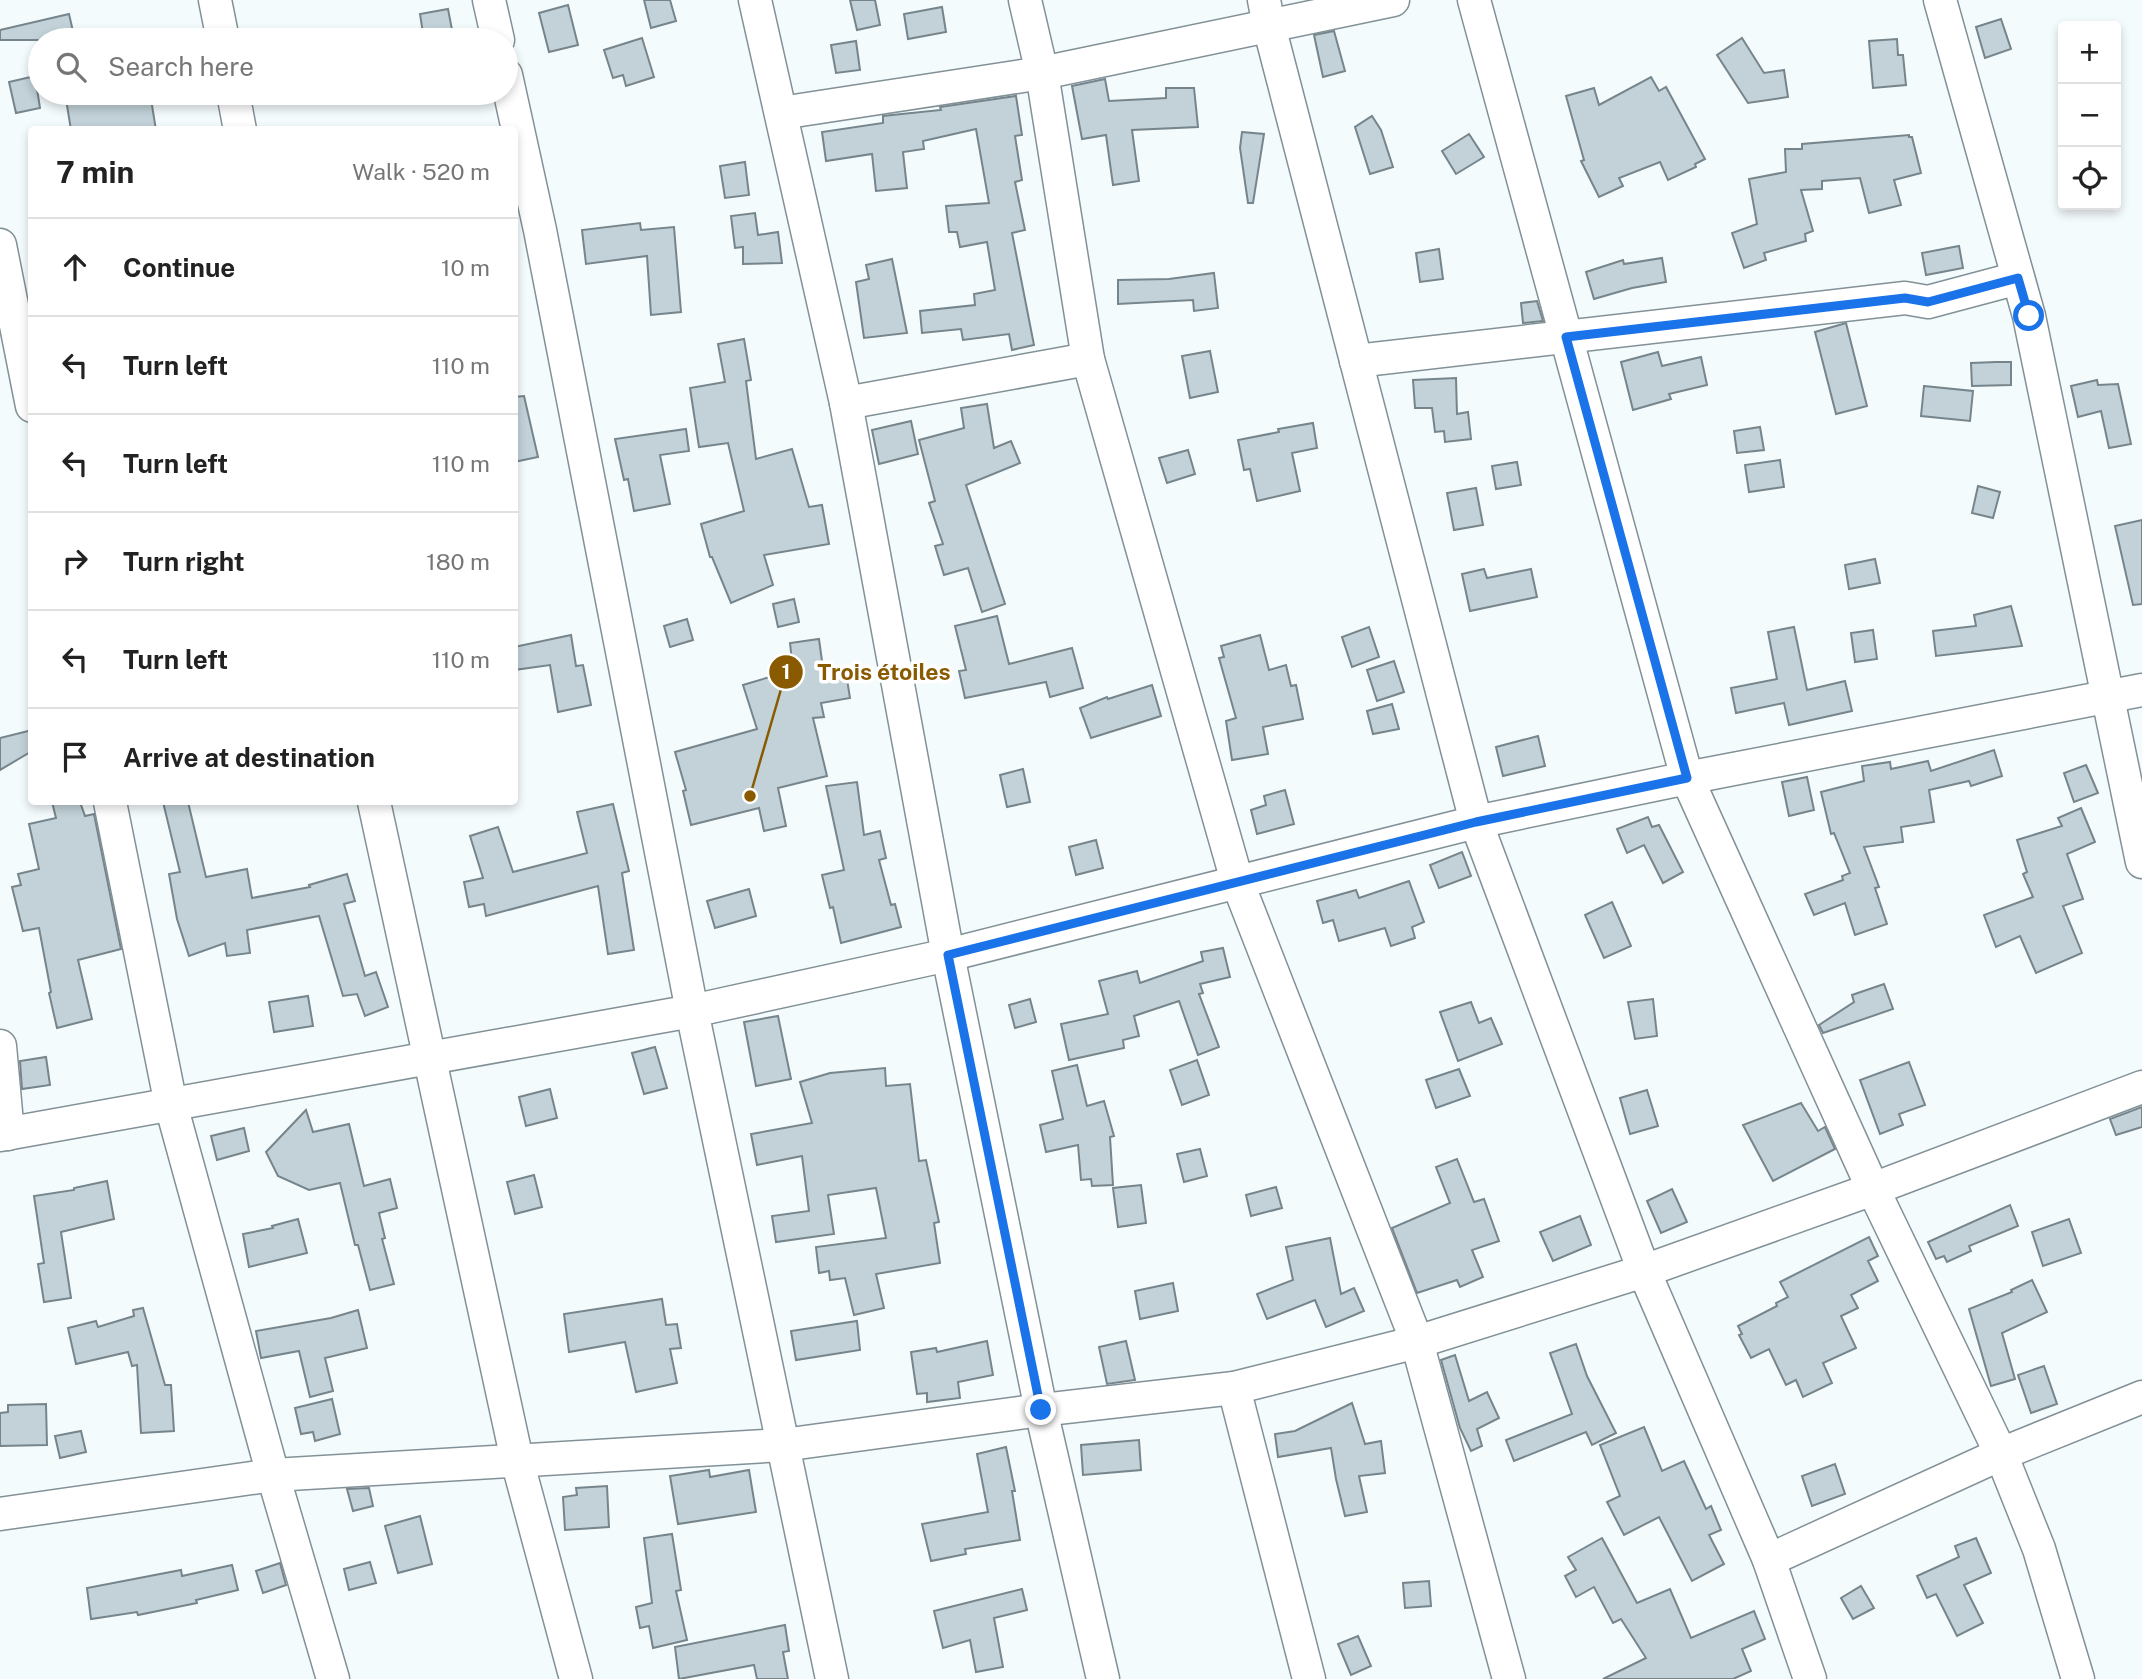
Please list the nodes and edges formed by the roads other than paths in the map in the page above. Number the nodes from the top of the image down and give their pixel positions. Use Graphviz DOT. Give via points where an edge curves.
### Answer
graph roads {
  1 [pos="215,0"];
  2 [pos="489,0"];
  3 [pos="755,0"];
  4 [pos="1026,0"];
  5 [pos="1393,0"];
  6 [pos="1474,0"];
  7 [pos="1940,0"];
  8 [pos="1267,13"];
  9 [pos="221,28"];
  10 [pos="495,28"];
  11 [pos="1042,73"];
  12 [pos="235,105"];
  13 [pos="513,105"];
  14 [pos="781,113"];
  15 [pos="239,126"];
  16 [pos="517,126"];
  17 [pos="518,129"];
  18 [pos="0,245"];
  19 [pos="2018,278"];
  20 [pos="1566,337"];
  21 [pos="1088,359"];
  22 [pos="1356,361"];
  23 [pos="28,386"];
  24 [pos="846,403"];
  25 [pos="2142,690"];
  26 [pos="2107,697"];
  27 [pos="1687,778"];
  28 [pos="111,805"];
  29 [pos="375,805"];
  30 [pos="1476,822"];
  31 [pos="2142,862"];
  32 [pos="1237,881"];
  33 [pos="948,955"];
  34 [pos="692,1011"];
  35 [pos="0,1046"];
  36 [pos="430,1059"];
  37 [pos="2142,1087"];
  38 [pos="171,1105"];
  39 [pos="4,1135"];
  40 [pos="1873,1189"];
  41 [pos="1644,1271"];
  42 [pos="1417,1342"];
  43 [pos="1234,1388"];
  44 [pos="2142,1397"];
  45 [pos="1041,1410"];
  46 [pos="783,1444"];
  47 [pos="2001,1454"];
  48 [pos="517,1460"];
  49 [pos="273,1475"];
  50 [pos="0,1514"];
  51 [pos="1769,1560"];
  52 [pos="333,1679"];
  53 [pos="576,1679"];
  54 [pos="832,1679"];
  55 [pos="1102,1679"];
  56 [pos="1309,1679"];
  57 [pos="1509,1679"];
  58 [pos="1810,1679"];
  59 [pos="2078,1679"];
  1 -- 9 [label="street"];
  2 -- 10 [label="street"];
  3 -- 14 [label="street"];
  4 -- 11 [label="street"];
  5 -- 8 [label="street"];
  6 -- 20 [label="street"];
  7 -- 19 [label="street"];
  8 -- 11 [label="street"];
  8 -- 22 [label="street"];
  11 -- 14 [label="street"];
  11 -- 21 [label="street"];
  12 -- 15 [label="street"];
  13 -- 16 [label="street"];
  14 -- 24 [label="street"];
  17 -- 34 [label="street"];
  18 -- 23 [label="street"];
  19 -- 20 [label="street" via="1928,302 1905,298"];
  19 -- 26 [label="street"];
  20 -- 22 [label="street"];
  20 -- 27 [label="street"];
  21 -- 24 [label="street"];
  21 -- 32 [label="street"];
  22 -- 30 [label="street"];
  24 -- 33 [label="street"];
  25 -- 26 [label="street"];
  26 -- 27 [label="street"];
  26 -- 31 [label="street"];
  27 -- 30 [label="street"];
  27 -- 40 [label="street"];
  28 -- 38 [label="street"];
  29 -- 36 [label="street"];
  30 -- 32 [label="street"];
  30 -- 41 [label="street"];
  32 -- 33 [label="street"];
  32 -- 42 [label="street"];
  33 -- 34 [label="street"];
  33 -- 45 [label="street"];
  34 -- 36 [label="street"];
  34 -- 46 [label="street"];
  35 -- 39 [label="street"];
  36 -- 38 [label="street"];
  36 -- 48 [label="street"];
  37 -- 40 [label="street"];
  38 -- 39 [label="street"];
  38 -- 49 [label="street"];
  40 -- 41 [label="street"];
  40 -- 47 [label="street"];
  41 -- 42 [label="street"];
  41 -- 51 [label="street"];
  42 -- 43 [label="street"];
  42 -- 57 [label="street"];
  43 -- 45 [label="street"];
  43 -- 56 [label="street"];
  44 -- 47 [label="street"];
  45 -- 46 [label="street"];
  45 -- 55 [label="street"];
  46 -- 48 [label="street"];
  46 -- 54 [label="street"];
  47 -- 51 [label="street"];
  47 -- 59 [label="street" via="2039,1549"];
  48 -- 49 [label="street"];
  48 -- 53 [label="street"];
  49 -- 50 [label="street"];
  49 -- 52 [label="street"];
  51 -- 58 [label="street"];
}
